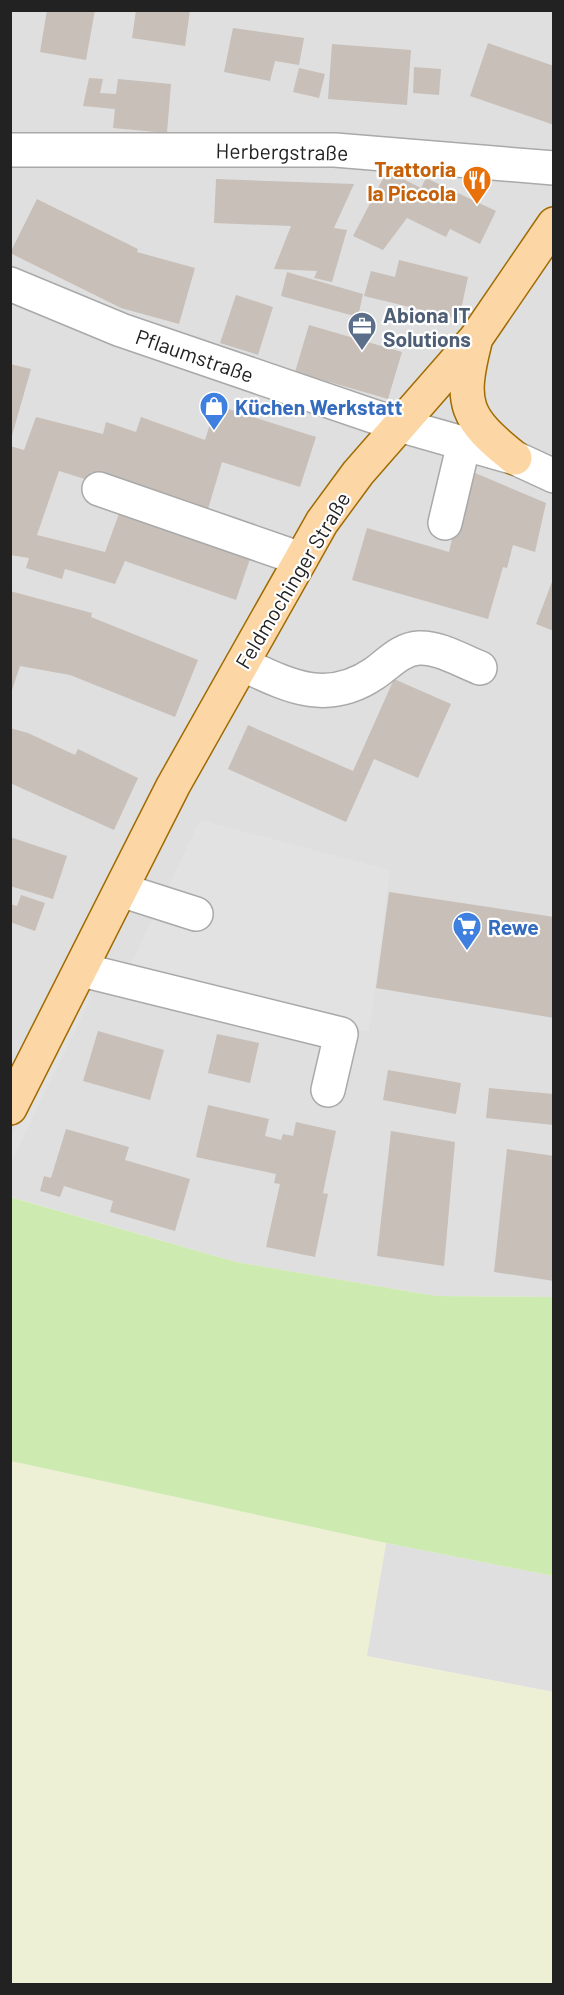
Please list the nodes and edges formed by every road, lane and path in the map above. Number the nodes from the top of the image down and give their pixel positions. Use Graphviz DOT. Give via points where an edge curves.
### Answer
graph roads {
  1 [pos="10,150"];
  2 [pos="554,168"];
  3 [pos="554,224"];
  4 [pos="10,284"];
  5 [pos="476,338"];
  6 [pos="399,425"];
  7 [pos="464,443"];
  8 [pos="514,458"];
  9 [pos="554,476"];
  10 [pos="99,489"];
  11 [pos="445,524"];
  12 [pos="301,558"];
  13 [pos="242,664"];
  14 [pos="480,668"];
  15 [pos="121,890"];
  16 [pos="196,914"];
  17 [pos="81,970"];
  18 [pos="328,1090"];
  19 [pos="10,1108"];
  1 -- 2 [label="street, Herbergstraße" via="335,150"];
  3 -- 5 [label="main road, Feldmochinger Straße"];
  4 -- 6 [label="street, Pflaumstraße" via="121,330"];
  5 -- 6 [label="main road, Feldmochinger Straße"];
  5 -- 8 [label="main road" via="467,381 469,408 473,420"];
  6 -- 7 [label="street, Pflaumstraße"];
  6 -- 12 [label="main road, Feldmochinger Straße" via="339,496"];
  7 -- 8 [label="street, Pflaumstraße"];
  7 -- 11 [label="street"];
  8 -- 9 [label="street, Pflaumstraße"];
  10 -- 12 [label="street"];
  12 -- 13 [label="main road, Feldmochinger Straße"];
  13 -- 14 [label="street" via="293,688 327,691 353,687 400,654 419,648 441,652"];
  13 -- 15 [label="main road, Feldmochinger Straße" via="173,786"];
  15 -- 16 [label="street"];
  15 -- 17 [label="main road, Feldmochinger Straße"];
  17 -- 18 [label="street" via="341,1034"];
  17 -- 19 [label="main road, Feldmochinger Straße"];
}
